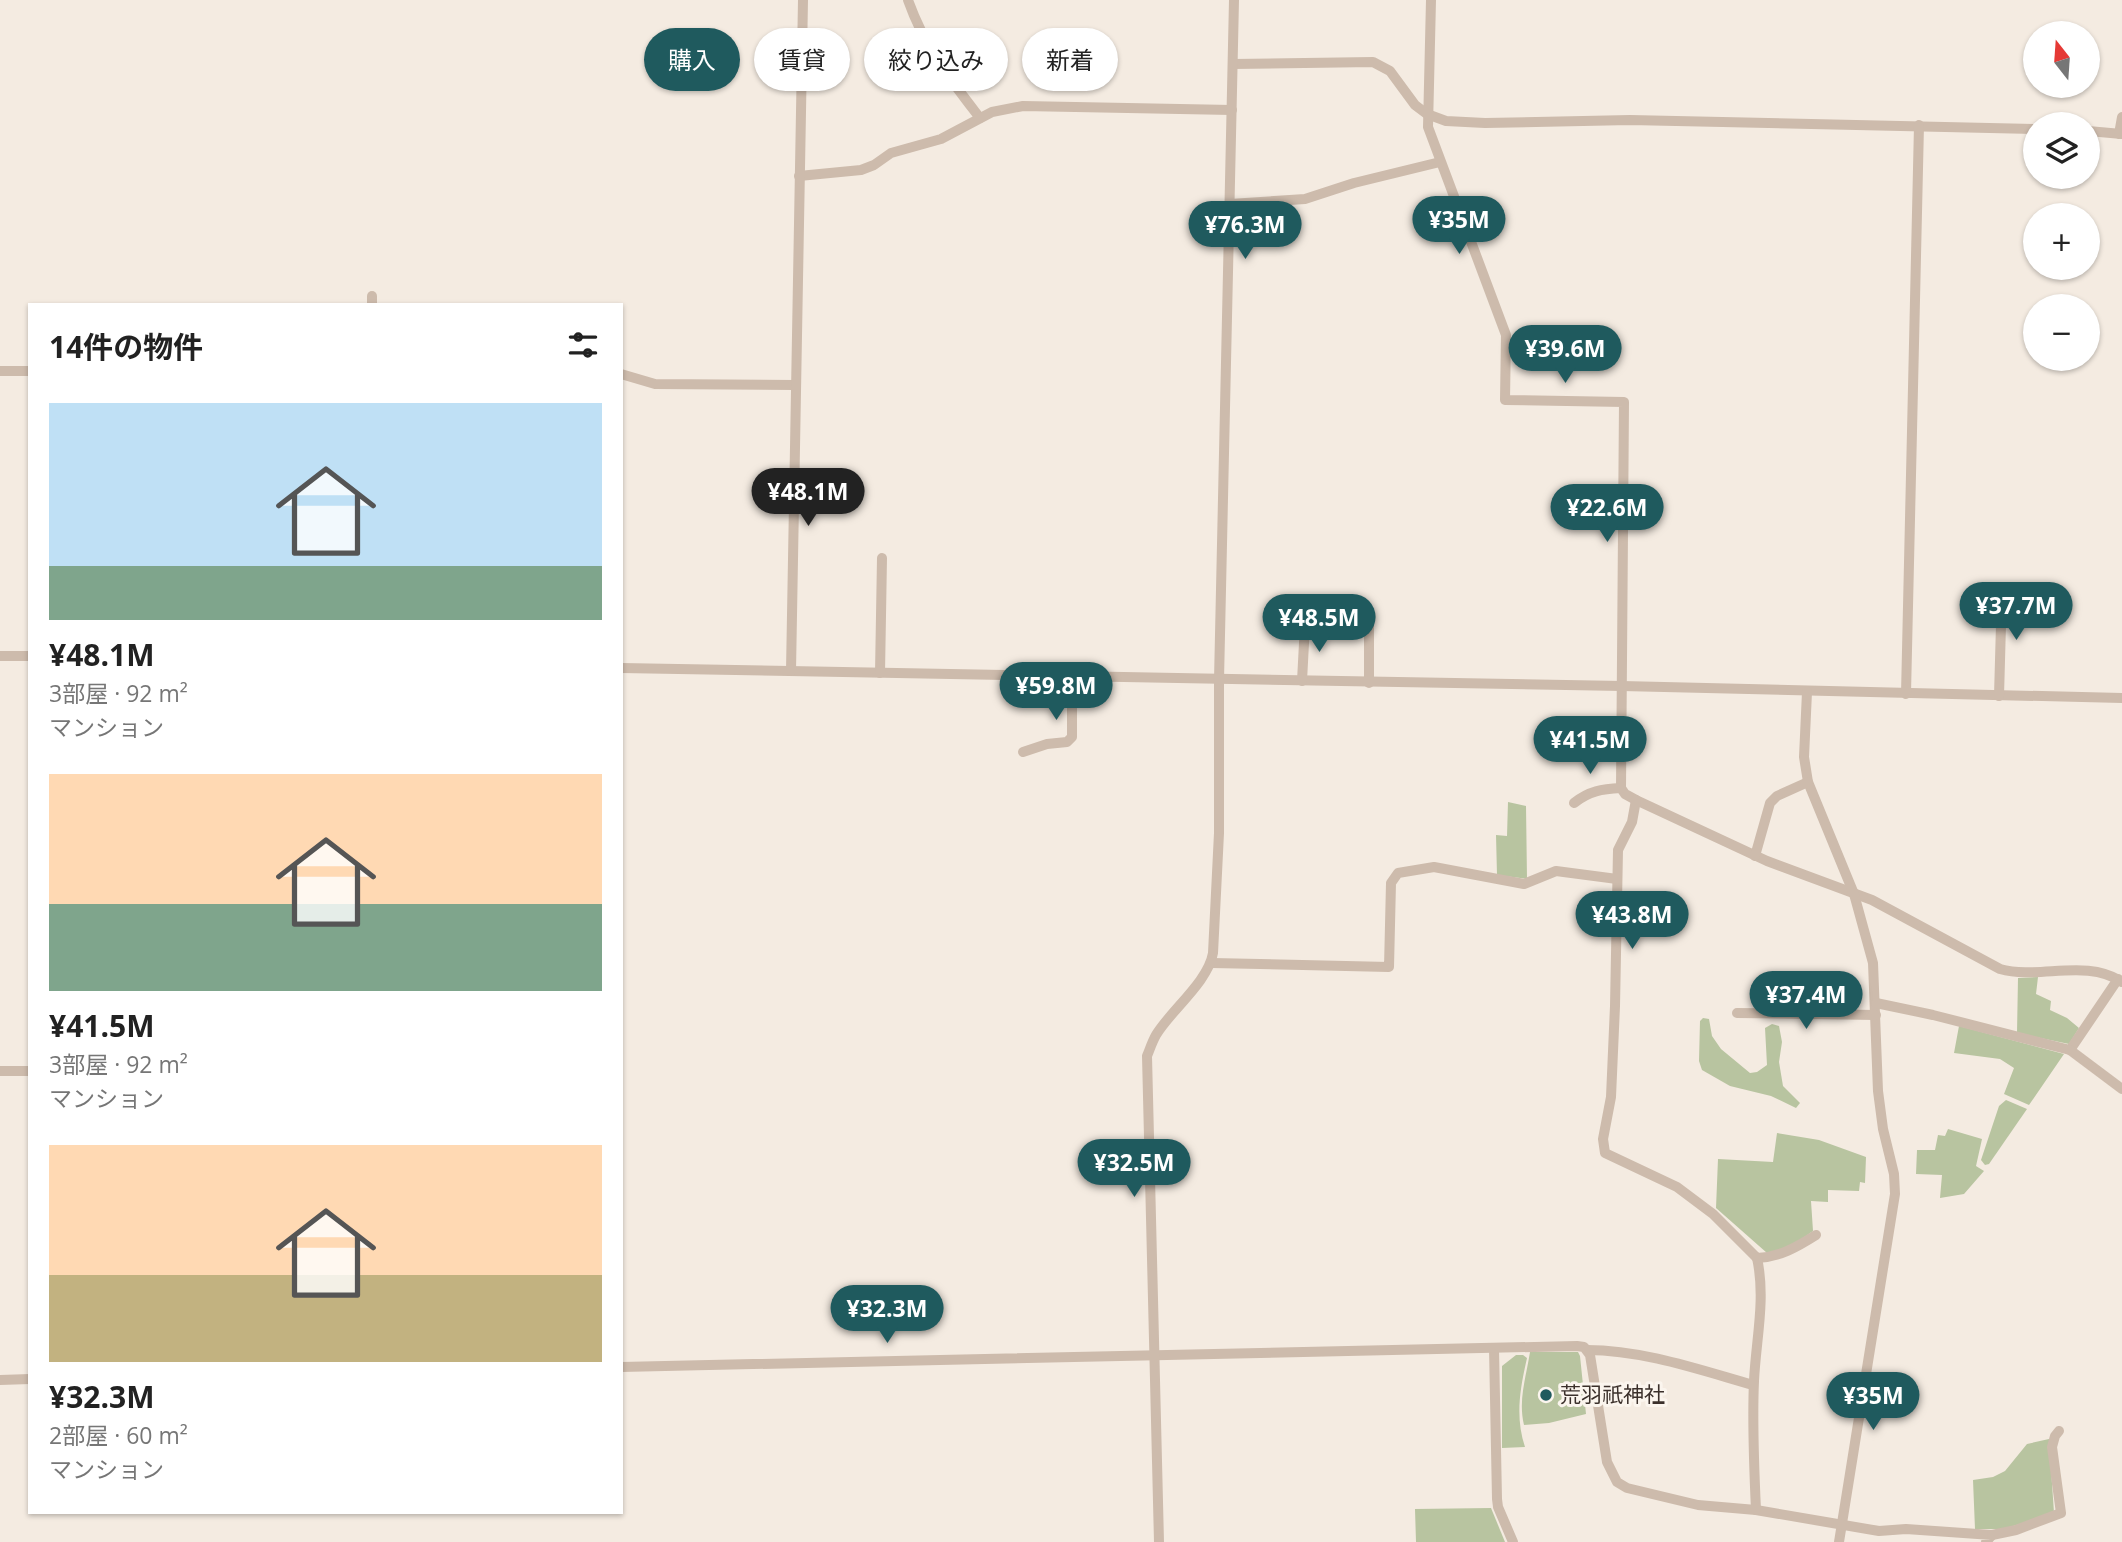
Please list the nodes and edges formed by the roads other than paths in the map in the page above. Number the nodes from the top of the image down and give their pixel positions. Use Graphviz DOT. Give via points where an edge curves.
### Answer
graph roads {
  1 [pos="803,0"];
  2 [pos="908,0"];
  3 [pos="1234,0"];
  4 [pos="1431,0"];
  5 [pos="1233,64"];
  6 [pos="1232,110"];
  7 [pos="1427,114"];
  8 [pos="2122,117"];
  9 [pos="980,118"];
  10 [pos="1919,125"];
  11 [pos="2023,129"];
  12 [pos="2100,132"];
  13 [pos="2120,134"];
  14 [pos="1440,162"];
  15 [pos="799,176"];
  16 [pos="1230,204"];
  17 [pos="0,371"];
  18 [pos="28,372"];
  19 [pos="623,375"];
  20 [pos="795,385"];
  21 [pos="881,558"];
  22 [pos="2001,589"];
  23 [pos="1369,622"];
  24 [pos="1305,624"];
  25 [pos="0,656"];
  26 [pos="28,656"];
  27 [pos="623,668"];
  28 [pos="791,671"];
  29 [pos="880,673"];
  30 [pos="1072,677"];
  31 [pos="1219,680"];
  32 [pos="1302,681"];
  33 [pos="1369,683"];
  34 [pos="1622,686"];
  35 [pos="1807,692"];
  36 [pos="1906,694"];
  37 [pos="1999,696"];
  38 [pos="2122,698"];
  39 [pos="1023,752"];
  40 [pos="1808,782"];
  41 [pos="1621,788"];
  42 [pos="1636,800"];
  43 [pos="1574,803"];
  44 [pos="1755,856"];
  45 [pos="1618,879"];
  46 [pos="1854,894"];
  47 [pos="1212,963"];
  48 [pos="2120,981"];
  49 [pos="1876,1003"];
  50 [pos="1737,1013"];
  51 [pos="1876,1015"];
  52 [pos="2070,1050"];
  53 [pos="0,1071"];
  54 [pos="28,1071"];
  55 [pos="2122,1089"];
  56 [pos="1816,1235"];
  57 [pos="1757,1258"];
  58 [pos="1494,1348"];
  59 [pos="1587,1350"];
  60 [pos="1153,1356"];
  61 [pos="623,1367"];
  62 [pos="28,1379"];
  63 [pos="0,1380"];
  64 [pos="1753,1385"];
  65 [pos="2059,1431"];
  66 [pos="1756,1510"];
  67 [pos="1841,1523"];
  68 [pos="1989,1538"];
  69 [pos="1159,1542"];
  70 [pos="1513,1542"];
  71 [pos="1839,1542"];
  1 -- 15 [label="street"];
  2 -- 9 [label="street" via="934,58"];
  3 -- 5 [label="street"];
  4 -- 7 [label="street"];
  5 -- 6 [label="street"];
  5 -- 7 [label="street" via="1373,62 1390,71"];
  6 -- 9 [label="street" via="1023,106 992,111"];
  6 -- 16 [label="street"];
  7 -- 10 [label="street" via="1446,121 1485,123 1630,120"];
  7 -- 14 [label="street"];
  8 -- 13 [label="street"];
  9 -- 15 [label="street" via="941,139 891,153 861,170"];
  10 -- 11 [label="street"];
  10 -- 36 [label="street"];
  12 -- 13 [label="street"];
  14 -- 16 [label="street" via="1305,199"];
  14 -- 34 [label="street" via="1506,335 1505,400 1624,402"];
  15 -- 20 [label="street"];
  16 -- 31 [label="street"];
  17 -- 18 [label="street"];
  19 -- 20 [label="street" via="656,384"];
  20 -- 28 [label="street"];
  21 -- 29 [label="street"];
  22 -- 37 [label="street"];
  23 -- 33 [label="street"];
  24 -- 32 [label="street"];
  25 -- 26 [label="street"];
  27 -- 28 [label="street"];
  28 -- 29 [label="street"];
  29 -- 30 [label="street"];
  30 -- 31 [label="street"];
  30 -- 39 [label="street" via="1072,737"];
  31 -- 32 [label="street"];
  31 -- 47 [label="street" via="1219,833"];
  32 -- 33 [label="street"];
  33 -- 34 [label="street"];
  34 -- 35 [label="street"];
  34 -- 41 [label="street"];
  35 -- 36 [label="street"];
  35 -- 40 [label="street" via="1804,757"];
  36 -- 37 [label="street"];
  37 -- 38 [label="street"];
  40 -- 44 [label="street" via="1770,803"];
  40 -- 46 [label="street"];
  41 -- 42 [label="street"];
  41 -- 43 [label="street" via="1603,788"];
  42 -- 44 [label="street"];
  42 -- 45 [label="street" via="1632,822 1618,850"];
  44 -- 46 [label="street"];
  45 -- 47 [label="street" via="1556,871 1524,884 1434,867 1398,873 1391,883 1389,967"];
  45 -- 57 [label="street" via="1605,1153 1677,1186"];
  46 -- 48 [label="street" via="2000,969 2014,973 2088,971"];
  46 -- 49 [label="street" via="1873,963"];
  47 -- 60 [label="street" via="1156,1035 1147,1056"];
  48 -- 52 [label="street"];
  49 -- 51 [label="street"];
  49 -- 52 [label="street"];
  50 -- 51 [label="street"];
  51 -- 67 [label="street" via="1878,1091 1895,1194"];
  52 -- 55 [label="street"];
  53 -- 54 [label="street"];
  56 -- 57 [label="street" via="1788,1251"];
  57 -- 64 [label="street" via="1762,1302"];
  58 -- 59 [label="street" via="1577,1346"];
  58 -- 60 [label="street"];
  58 -- 70 [label="street" via="1497,1499"];
  59 -- 64 [label="street" via="1669,1362"];
  59 -- 66 [label="street" via="1607,1462 1617,1482 1682,1502"];
  60 -- 61 [label="street"];
  60 -- 69 [label="street"];
  62 -- 63 [label="street"];
  64 -- 66 [label="street"];
  65 -- 68 [label="street" via="2052,1447 2061,1513"];
  66 -- 67 [label="street"];
  67 -- 68 [label="street" via="1879,1531 1906,1528"];
  67 -- 71 [label="street"];
}
